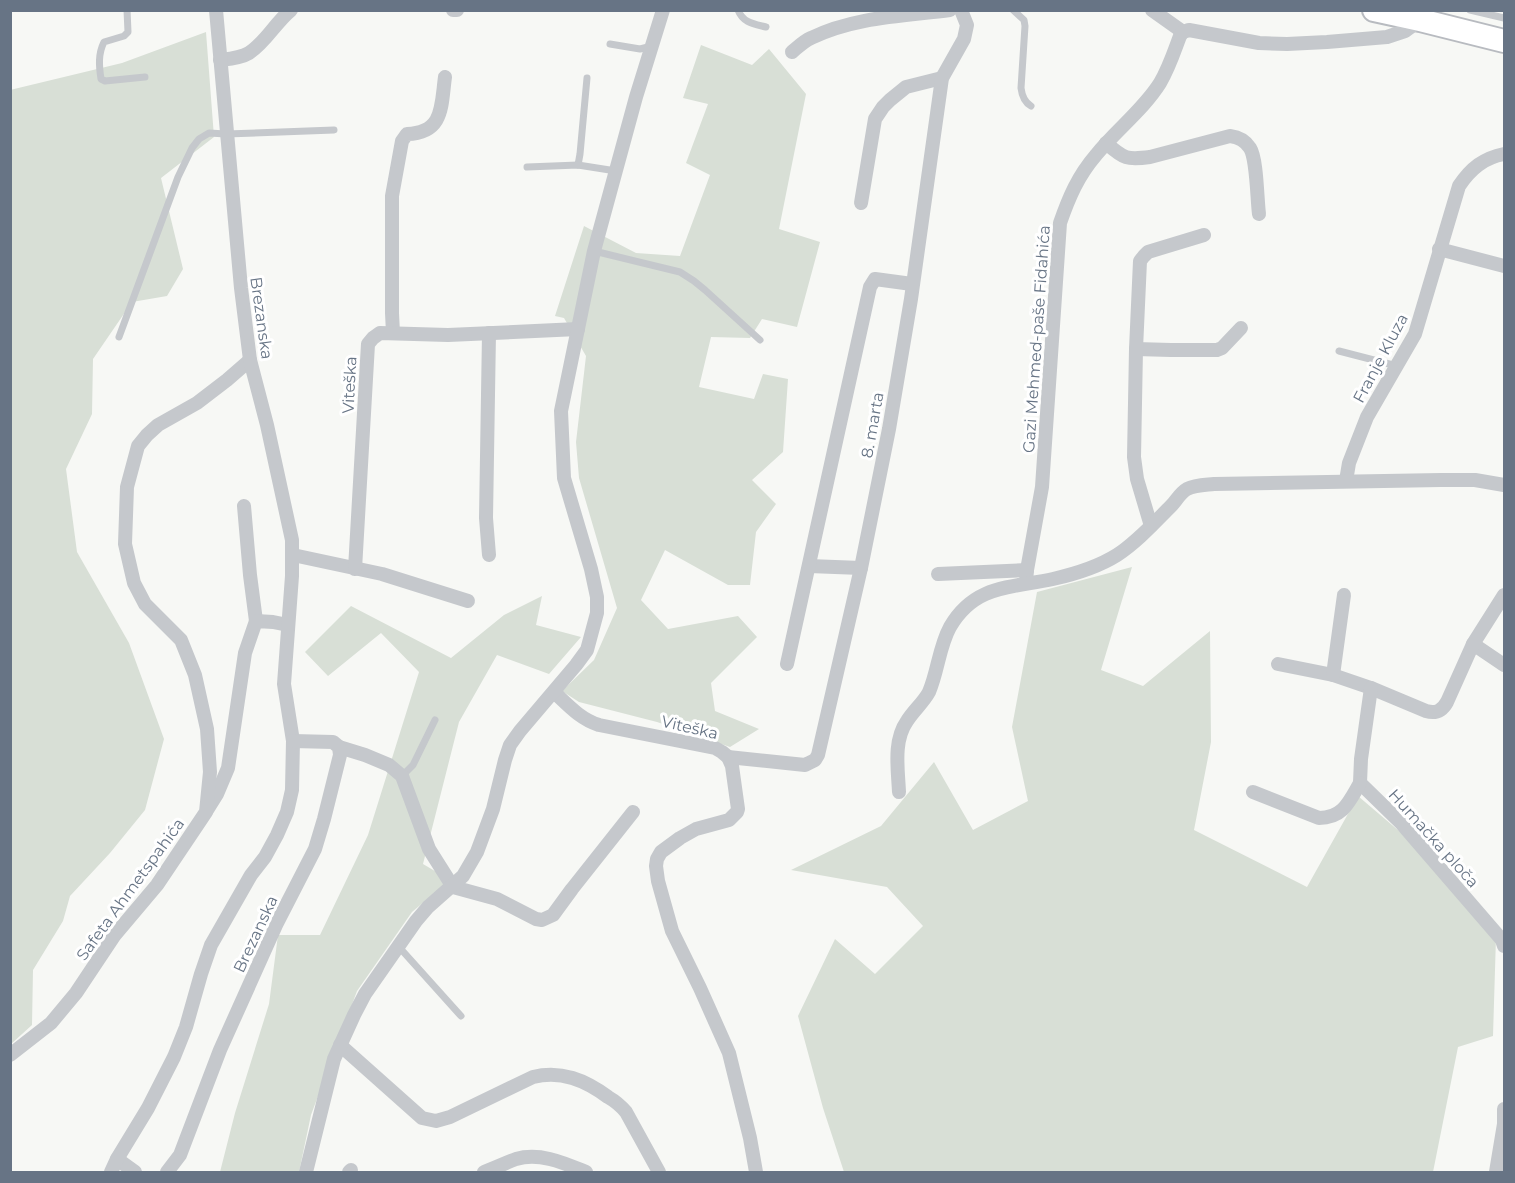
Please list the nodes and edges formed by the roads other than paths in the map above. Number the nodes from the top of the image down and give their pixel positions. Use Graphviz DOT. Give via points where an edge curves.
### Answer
graph roads {
  1 [pos="127,10"];
  2 [pos="216,10"];
  3 [pos="291,10"];
  4 [pos="663,10"];
  5 [pos="738,10"];
  6 [pos="950,10"];
  7 [pos="961,10"];
  8 [pos="1013,10"];
  9 [pos="1152,10"];
  10 [pos="1374,10"];
  11 [pos="1470,10"];
  12 [pos="1410,16"];
  13 [pos="1504,18"];
  14 [pos="766,27"];
  15 [pos="1183,32"];
  16 [pos="1504,41"];
  17 [pos="610,44"];
  18 [pos="652,46"];
  19 [pos="792,52"];
  20 [pos="220,60"];
  21 [pos="146,77"];
  22 [pos="445,77"];
  23 [pos="586,78"];
  24 [pos="942,78"];
  25 [pos="1031,106"];
  26 [pos="334,130"];
  27 [pos="226,134"];
  28 [pos="1106,143"];
  29 [pos="1504,154"];
  30 [pos="578,165"];
  31 [pos="527,167"];
  32 [pos="616,171"];
  33 [pos="861,203"];
  34 [pos="1259,214"];
  35 [pos="1204,235"];
  36 [pos="1439,249"];
  37 [pos="594,250"];
  38 [pos="1504,266"];
  39 [pos="912,284"];
  40 [pos="1241,328"];
  41 [pos="578,329"];
  42 [pos="393,333"];
  43 [pos="489,333"];
  44 [pos="119,337"];
  45 [pos="760,340"];
  46 [pos="1136,349"];
  47 [pos="1339,351"];
  48 [pos="250,360"];
  49 [pos="1397,366"];
  50 [pos="1346,481"];
  51 [pos="1504,485"];
  52 [pos="244,506"];
  53 [pos="1151,526"];
  54 [pos="293,555"];
  55 [pos="489,555"];
  56 [pos="809,566"];
  57 [pos="861,568"];
  58 [pos="355,569"];
  59 [pos="938,574"];
  60 [pos="1027,576"];
  61 [pos="1344,595"];
  62 [pos="1504,595"];
  63 [pos="468,601"];
  64 [pos="256,621"];
  65 [pos="288,625"];
  66 [pos="1473,644"];
  67 [pos="787,664"];
  68 [pos="1278,664"];
  69 [pos="1504,665"];
  70 [pos="1333,675"];
  71 [pos="1371,688"];
  72 [pos="554,692"];
  73 [pos="435,720"];
  74 [pos="293,741"];
  75 [pos="339,747"];
  76 [pos="728,757"];
  77 [pos="402,776"];
  78 [pos="1360,783"];
  79 [pos="899,792"];
  80 [pos="1253,792"];
  81 [pos="206,812"];
  82 [pos="633,812"];
  83 [pos="453,887"];
  84 [pos="1504,946"];
  85 [pos="399,947"];
  86 [pos="462,1016"];
  87 [pos="340,1045"];
  88 [pos="10,1055"];
  89 [pos="1504,1109"];
  90 [pos="117,1159"];
  91 [pos="1499,1169"];
  92 [pos="111,1173"];
  93 [pos="135,1173"];
  94 [pos="167,1173"];
  95 [pos="306,1173"];
  96 [pos="484,1173"];
  97 [pos="586,1173"];
  98 [pos="659,1173"];
  99 [pos="756,1173"];
  1 -- 21 [label="lane" via="128,32 104,42 101,48 101,79"];
  2 -- 20 [label="street, Brezanska"];
  3 -- 20 [label="street" via="248,53"];
  4 -- 18 [label="street"];
  5 -- 14 [label="lane" via="745,21"];
  6 -- 19 [label="street" via="834,28"];
  7 -- 24 [label="street, 8. marta" via="967,25 964,39"];
  8 -- 25 [label="lane" via="1025,26 1021,88 1026,104"];
  9 -- 15 [label="street"];
  10 -- 12 [label="main road"];
  11 -- 13 [label="lane"];
  12 -- 15 [label="street" via="1405,31 1387,37 1326,42 1259,43 1196,30"];
  12 -- 16 [label="main road"];
  15 -- 28 [label="street, Gazi Mehmed-paše Fidahića" via="1159,84"];
  17 -- 18 [label="lane" via="640,49"];
  18 -- 32 [label="street"];
  20 -- 27 [label="street, Brezanska"];
  22 -- 42 [label="street" via="435,124 407,134 402,141 392,196"];
  23 -- 30 [label="lane"];
  24 -- 33 [label="street" via="906,87 875,119"];
  24 -- 39 [label="street, 8. marta"];
  26 -- 27 [label="lane"];
  27 -- 44 [label="lane" via="209,133 192,148"];
  27 -- 48 [label="street, Brezanska"];
  28 -- 34 [label="street" via="1119,155 1138,159 1238,137 1251,149"];
  28 -- 60 [label="street, Gazi Mehmed-paše Fidahića" via="1069,197 1060,223 1042,487"];
  29 -- 36 [label="street, Franje Kluza" via="1491,157 1466,174"];
  30 -- 31 [label="lane"];
  30 -- 32 [label="lane"];
  32 -- 37 [label="street"];
  35 -- 46 [label="street" via="1149,252 1140,261"];
  36 -- 38 [label="street"];
  36 -- 49 [label="street, Franje Kluza" via="1415,334"];
  37 -- 41 [label="street"];
  37 -- 45 [label="lane" via="680,272"];
  39 -- 56 [label="street" via="875,279 870,287"];
  39 -- 57 [label="street, 8. marta"];
  40 -- 46 [label="street" via="1217,350"];
  41 -- 43 [label="street, Viteška"];
  41 -- 72 [label="street" via="561,411 564,478 591,569 597,613 586,650"];
  42 -- 43 [label="street, Viteška"];
  42 -- 58 [label="street, Viteška" via="380,333 368,344"];
  43 -- 55 [label="street"];
  46 -- 53 [label="street" via="1135,468"];
  47 -- 49 [label="lane"];
  48 -- 54 [label="street, Brezanska"];
  48 -- 81 [label="street, Safeta Ahmetspahića" via="197,403 147,435 138,446 127,487 125,544 134,583 146,604 180,640 195,675 209,750"];
  49 -- 50 [label="street, Franje Kluza" via="1367,417"];
  50 -- 51 [label="street" via="1475,480"];
  50 -- 53 [label="street" via="1198,486 1186,490"];
  52 -- 64 [label="street"];
  53 -- 60 [label="street" via="1128,548 1098,565 1053,579"];
  54 -- 58 [label="street"];
  54 -- 65 [label="street, Brezanska"];
  56 -- 57 [label="street"];
  56 -- 67 [label="street"];
  57 -- 76 [label="street, 8. marta" via="815,760 805,765"];
  58 -- 63 [label="street"];
  59 -- 60 [label="street"];
  60 -- 79 [label="street" via="969,604 950,627 924,702 908,718 900,735"];
  61 -- 70 [label="street"];
  62 -- 66 [label="street"];
  64 -- 65 [label="street"];
  64 -- 81 [label="street" via="245,653 228,768"];
  65 -- 74 [label="street, Brezanska" via="284,684"];
  66 -- 69 [label="street"];
  66 -- 71 [label="street" via="1447,702 1438,712 1426,711"];
  68 -- 70 [label="street"];
  70 -- 71 [label="street"];
  71 -- 78 [label="street"];
  72 -- 76 [label="street, Viteška" via="588,721 715,748"];
  72 -- 83 [label="street" via="510,745 477,852"];
  73 -- 77 [label="lane" via="413,765"];
  74 -- 75 [label="street" via="333,742"];
  74 -- 90 [label="street, Brezanska" via="292,790 278,835 211,945 174,1057"];
  75 -- 77 [label="street" via="389,765"];
  75 -- 94 [label="street, Brezanska" via="315,849 220,1050 180,1155"];
  76 -- 99 [label="street, Viteška" via="738,808 735,815 680,838 661,852 656,866 672,931 729,1053"];
  77 -- 83 [label="street" via="429,849"];
  78 -- 80 [label="street" via="1346,807 1326,818"];
  78 -- 84 [label="street, Humačka ploča" via="1401,823"];
  81 -- 88 [label="street, Safeta Ahmetspahića" via="76,993 51,1023"];
  82 -- 83 [label="street" via="553,915 542,920 497,899"];
  83 -- 85 [label="street" via="428,907"];
  85 -- 86 [label="lane"];
  85 -- 87 [label="street" via="365,994"];
  87 -- 95 [label="street"];
  87 -- 98 [label="street" via="422,1118 436,1121 545,1074 572,1077 592,1085 626,1112"];
  89 -- 91 [label="street"];
  90 -- 92 [label="street, Brezanska"];
  90 -- 93 [label="street"];
  96 -- 97 [label="street" via="529,1156 556,1160"];
}
